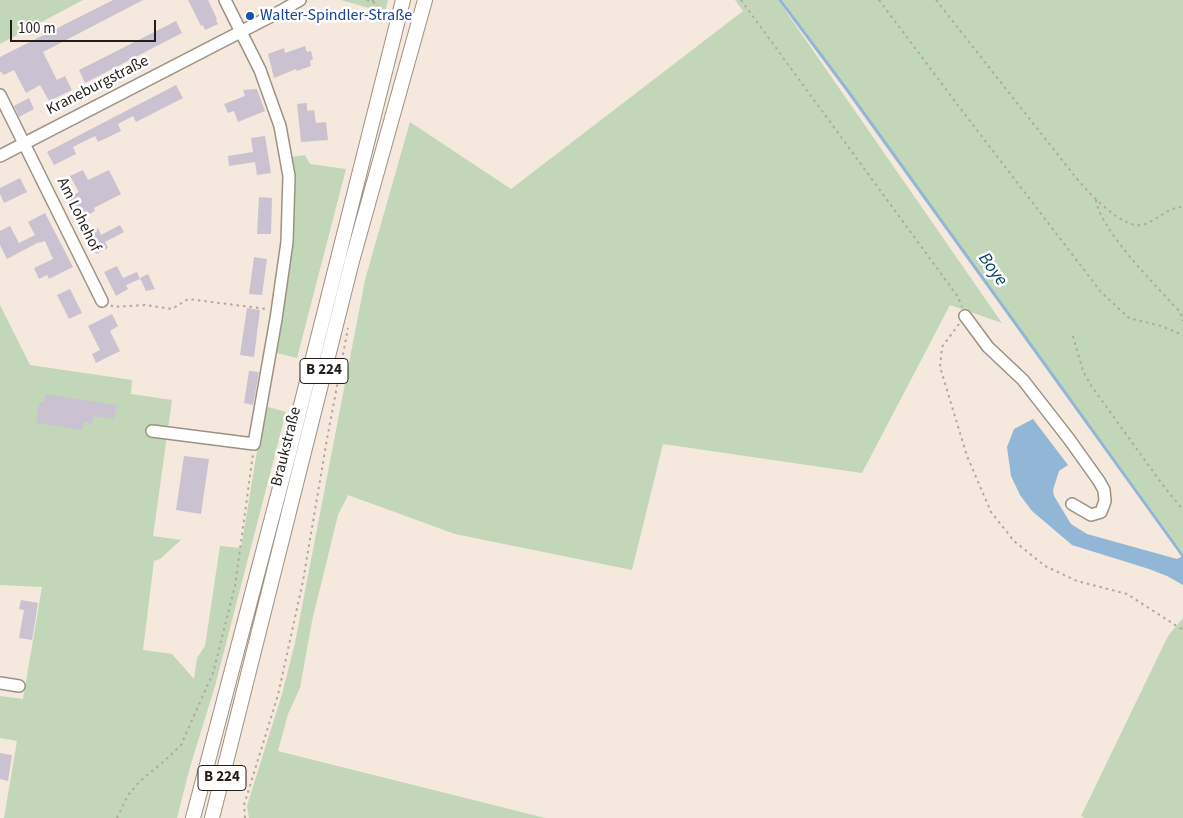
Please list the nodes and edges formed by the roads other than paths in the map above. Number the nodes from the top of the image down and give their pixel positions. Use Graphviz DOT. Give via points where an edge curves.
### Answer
graph roads {
  1 [pos="225,0"];
  2 [pos="300,0"];
  3 [pos="404,0"];
  4 [pos="425,0"];
  5 [pos="242,31"];
  6 [pos="0,94"];
  7 [pos="24,143"];
  8 [pos="0,156"];
  9 [pos="102,301"];
  10 [pos="965,316"];
  11 [pos="152,431"];
  12 [pos="1072,504"];
  13 [pos="0,683"];
  14 [pos="19,686"];
  15 [pos="193,818"];
  16 [pos="212,818"];
  1 -- 5 [label="street"];
  2 -- 5 [label="street, Kraneburgstraße"];
  3 -- 15 [label="main road, Braukstraße / B 224"];
  4 -- 16 [label="main road, Braukstraße / B 224" via="352,262"];
  5 -- 7 [label="street, Kraneburgstraße"];
  5 -- 11 [label="street" via="280,126 289,176 287,242 254,444"];
  6 -- 7 [label="street"];
  7 -- 8 [label="street, Kraneburgstraße"];
  7 -- 9 [label="street, Am Lohehof"];
  10 -- 12 [label="street" via="988,347 1023,380 1069,438 1104,490 1102,512 1091,515"];
  13 -- 14 [label="street"];
}
